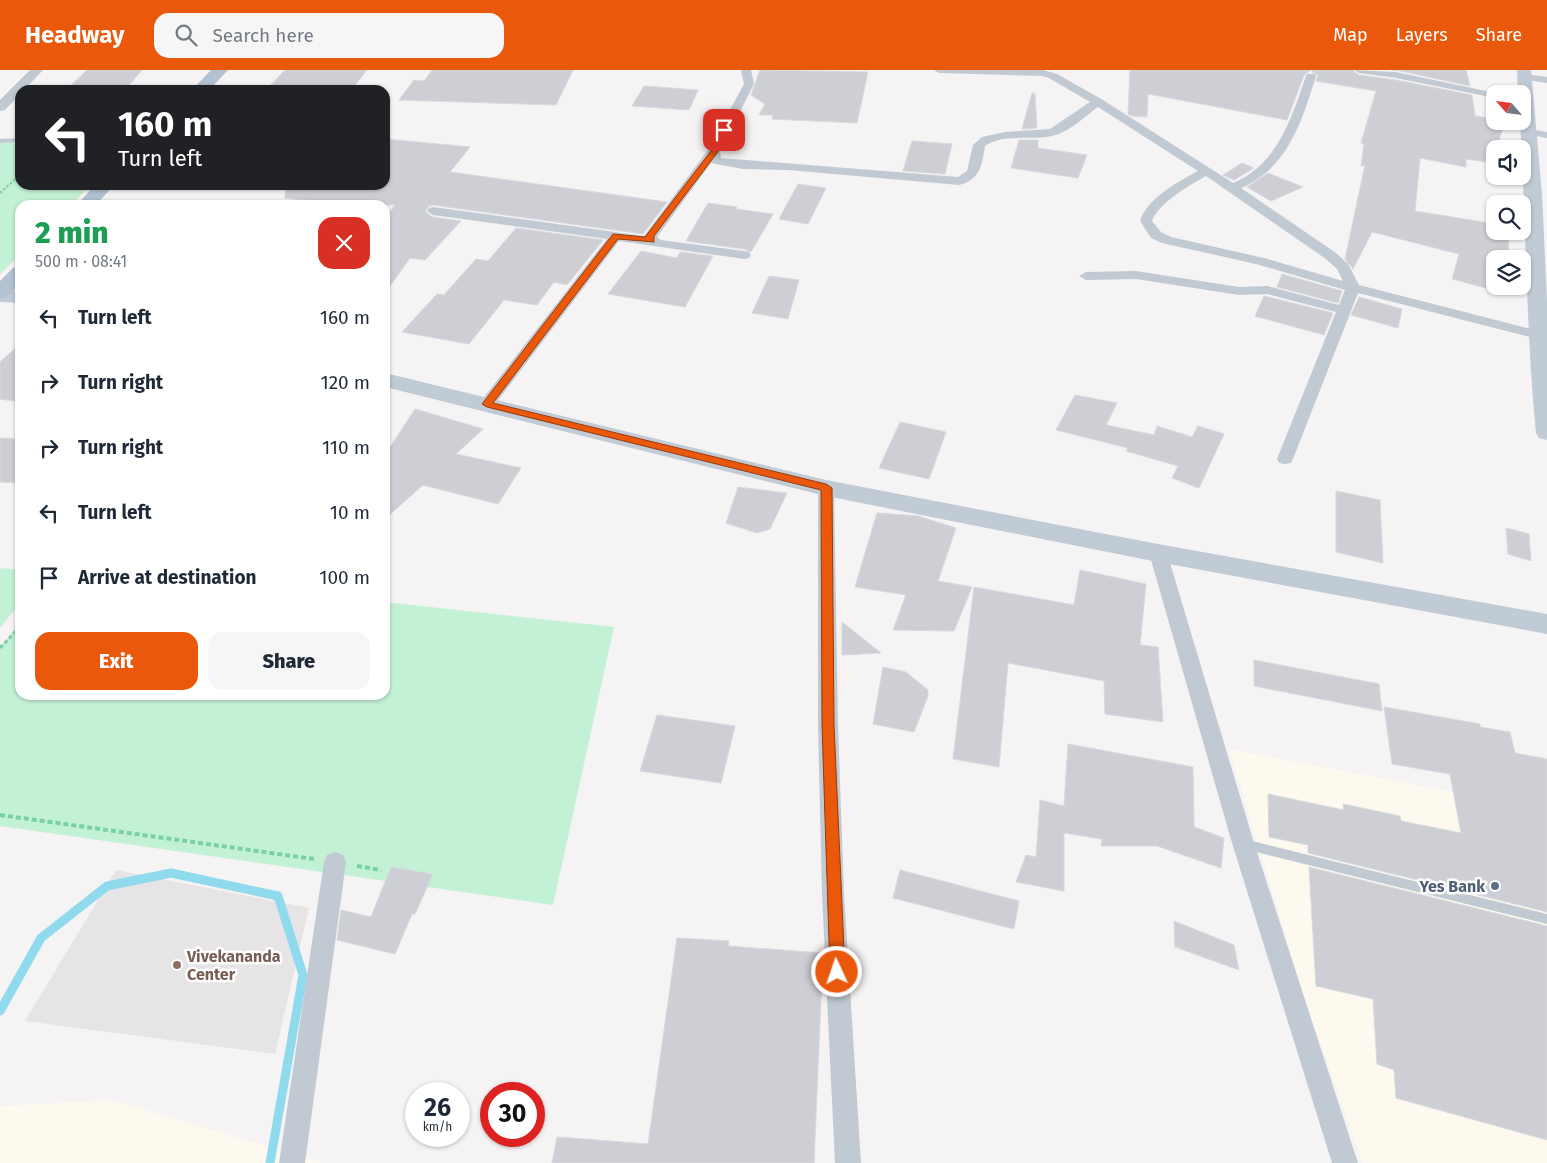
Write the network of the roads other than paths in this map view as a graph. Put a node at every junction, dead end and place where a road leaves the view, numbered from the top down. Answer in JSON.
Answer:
{"nodes":[{"id":1,"x":37,"y":70,"type":"edge"},
{"id":2,"x":220,"y":70,"type":"edge"},
{"id":3,"x":746,"y":70,"type":"edge"},
{"id":4,"x":939,"y":70,"type":"edge"},
{"id":5,"x":1359,"y":70,"type":"edge"},
{"id":6,"x":1524,"y":73,"type":"edge"},
{"id":7,"x":1311,"y":76,"type":"dead end"},
{"id":8,"x":1547,"y":80,"type":"edge"},
{"id":9,"x":22,"y":85,"type":"edge"},
{"id":10,"x":205,"y":85,"type":"edge"},
{"id":11,"x":15,"y":92,"type":"edge"},
{"id":12,"x":1486,"y":93,"type":"edge"},
{"id":13,"x":1103,"y":105,"type":"junction"},
{"id":14,"x":0,"y":107,"type":"edge"},
{"id":15,"x":1529,"y":132,"type":"joint"},
{"id":16,"x":1547,"y":135,"type":"edge"},
{"id":17,"x":15,"y":140,"type":"edge"},
{"id":18,"x":0,"y":141,"type":"edge"},
{"id":19,"x":714,"y":151,"type":"junction"},
{"id":20,"x":1205,"y":172,"type":"junction"},
{"id":21,"x":1232,"y":188,"type":"junction"},
{"id":22,"x":100,"y":190,"type":"edge"},
{"id":23,"x":1540,"y":195,"type":"edge"},
{"id":24,"x":91,"y":200,"type":"edge"},
{"id":25,"x":433,"y":212,"type":"dead end"},
{"id":26,"x":616,"y":236,"type":"junction"},
{"id":27,"x":651,"y":240,"type":"junction"},
{"id":28,"x":744,"y":255,"type":"dead end"},
{"id":29,"x":1086,"y":276,"type":"dead end"},
{"id":30,"x":15,"y":278,"type":"edge"},
{"id":31,"x":1353,"y":288,"type":"junction"},
{"id":32,"x":0,"y":294,"type":"edge"},
{"id":33,"x":15,"y":296,"type":"edge"},
{"id":34,"x":1344,"y":310,"type":"junction"},
{"id":35,"x":1541,"y":324,"type":"edge"},
{"id":36,"x":390,"y":381,"type":"edge"},
{"id":37,"x":487,"y":404,"type":"junction"},
{"id":38,"x":1547,"y":433,"type":"edge"},
{"id":39,"x":1286,"y":458,"type":"dead end"},
{"id":40,"x":826,"y":488,"type":"junction"},
{"id":41,"x":1158,"y":552,"type":"junction"},
{"id":42,"x":1547,"y":624,"type":"edge"},
{"id":43,"x":1243,"y":843,"type":"junction"},
{"id":44,"x":335,"y":862,"type":"road end"},
{"id":45,"x":1547,"y":919,"type":"edge"},
{"id":46,"x":292,"y":1163,"type":"edge"},
{"id":47,"x":848,"y":1163,"type":"edge"},
{"id":48,"x":1345,"y":1163,"type":"edge"}],
"edges":[{"from":1,"to":9,"type":"street"},
{"from":2,"to":10,"type":"main road"},
{"from":3,"to":19,"type":"street"},
{"from":4,"to":13,"type":"street"},
{"from":5,"to":12,"type":"street"},
{"from":6,"to":8,"type":"street"},
{"from":7,"to":21,"type":"street"},
{"from":11,"to":14,"type":"street"},
{"from":13,"to":19,"type":"street"},
{"from":13,"to":20,"type":"street"},
{"from":15,"to":16,"type":"street"},
{"from":15,"to":23,"type":"main road"},
{"from":17,"to":18,"type":"lane"},
{"from":19,"to":27,"type":"street"},
{"from":20,"to":21,"type":"street"},
{"from":20,"to":31,"type":"street"},
{"from":21,"to":31,"type":"street"},
{"from":22,"to":24,"type":"main road"},
{"from":23,"to":35,"type":"main road"},
{"from":25,"to":26,"type":"street"},
{"from":26,"to":27,"type":"street"},
{"from":26,"to":37,"type":"street"},
{"from":27,"to":28,"type":"street"},
{"from":29,"to":34,"type":"street"},
{"from":30,"to":32,"type":"main road"},
{"from":31,"to":34,"type":"street"},
{"from":31,"to":35,"type":"street"},
{"from":32,"to":33,"type":"main road"},
{"from":34,"to":39,"type":"street"},
{"from":35,"to":38,"type":"main road"},
{"from":36,"to":37,"type":"main road"},
{"from":37,"to":40,"type":"main road"},
{"from":40,"to":41,"type":"main road"},
{"from":40,"to":47,"type":"street"},
{"from":41,"to":42,"type":"main road"},
{"from":41,"to":43,"type":"street"},
{"from":43,"to":45,"type":"lane"},
{"from":43,"to":48,"type":"street"},
{"from":44,"to":46,"type":"street"}]}
